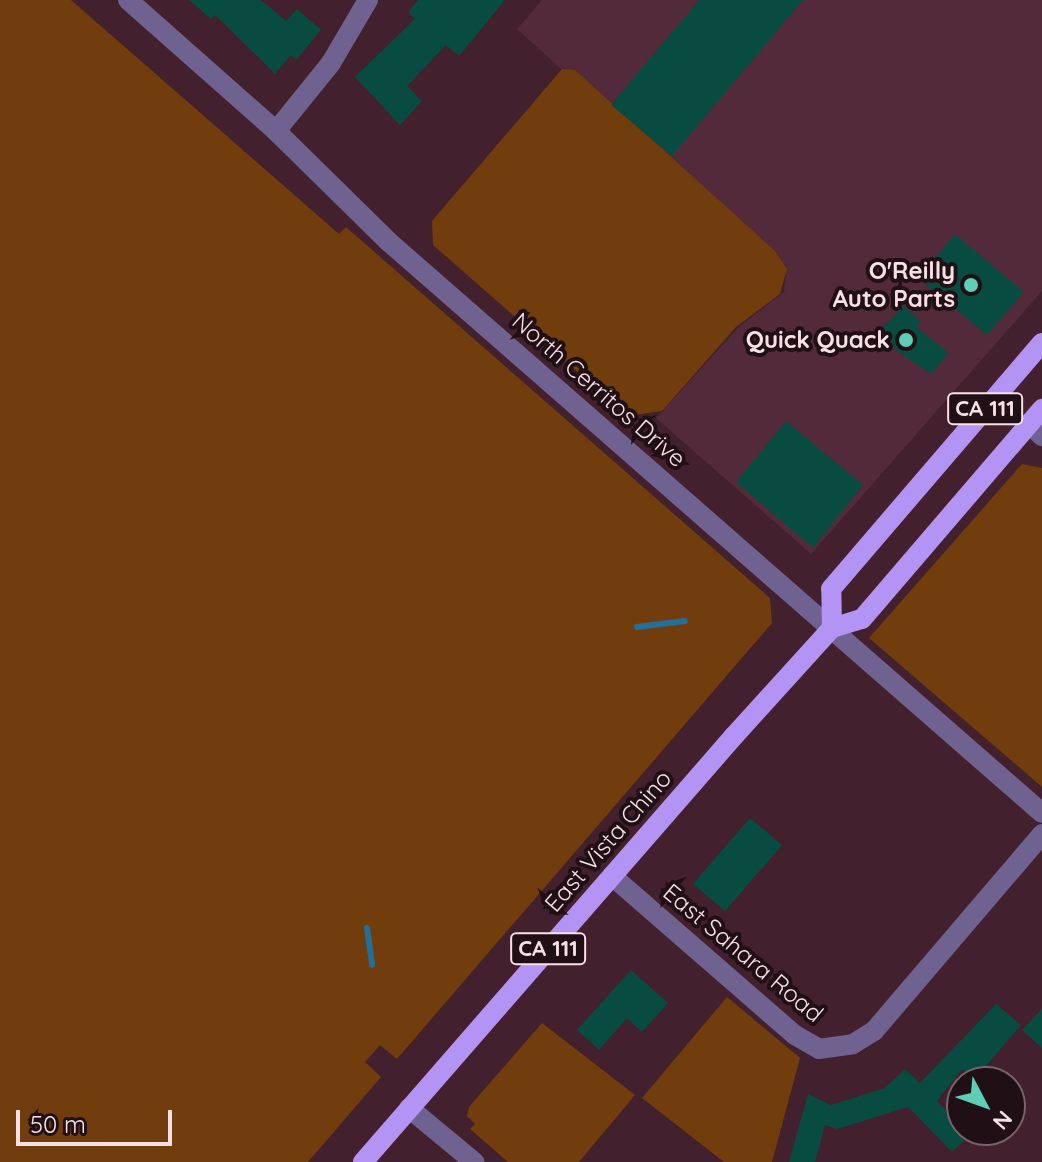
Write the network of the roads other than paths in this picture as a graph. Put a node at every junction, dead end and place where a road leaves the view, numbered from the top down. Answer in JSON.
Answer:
{"nodes":[{"id":1,"x":128,"y":0,"type":"edge"},
{"id":2,"x":368,"y":0,"type":"edge"},
{"id":3,"x":276,"y":131,"type":"junction"},
{"id":4,"x":1042,"y":343,"type":"edge"},
{"id":5,"x":1038,"y":423,"type":"edge"},
{"id":6,"x":832,"y":628,"type":"junction"},
{"id":7,"x":1042,"y":813,"type":"edge"},
{"id":8,"x":1042,"y":834,"type":"edge"},
{"id":9,"x":612,"y":876,"type":"junction"},
{"id":10,"x":409,"y":1108,"type":"junction"},
{"id":11,"x":363,"y":1162,"type":"edge"},
{"id":12,"x":474,"y":1162,"type":"edge"}],
"edges":[{"from":1,"to":3,"type":"street","name":"North Cerritos Drive"},
{"from":2,"to":3,"type":"street"},
{"from":3,"to":6,"type":"street","name":"North Cerritos Drive"},
{"from":4,"to":6,"type":"main road","number":"CA 111"},
{"from":5,"to":6,"type":"main road","name":"East Vista Chino","number":"CA 111"},
{"from":6,"to":7,"type":"street","name":"North Cerritos Drive"},
{"from":6,"to":9,"type":"main road","name":"East Vista Chino","number":"CA 111"},
{"from":8,"to":9,"type":"street","name":"East Sahara Road"},
{"from":9,"to":10,"type":"main road","name":"East Vista Chino","number":"CA 111"},
{"from":10,"to":11,"type":"main road","name":"East Vista Chino","number":"CA 111"},
{"from":10,"to":12,"type":"street"}]}
